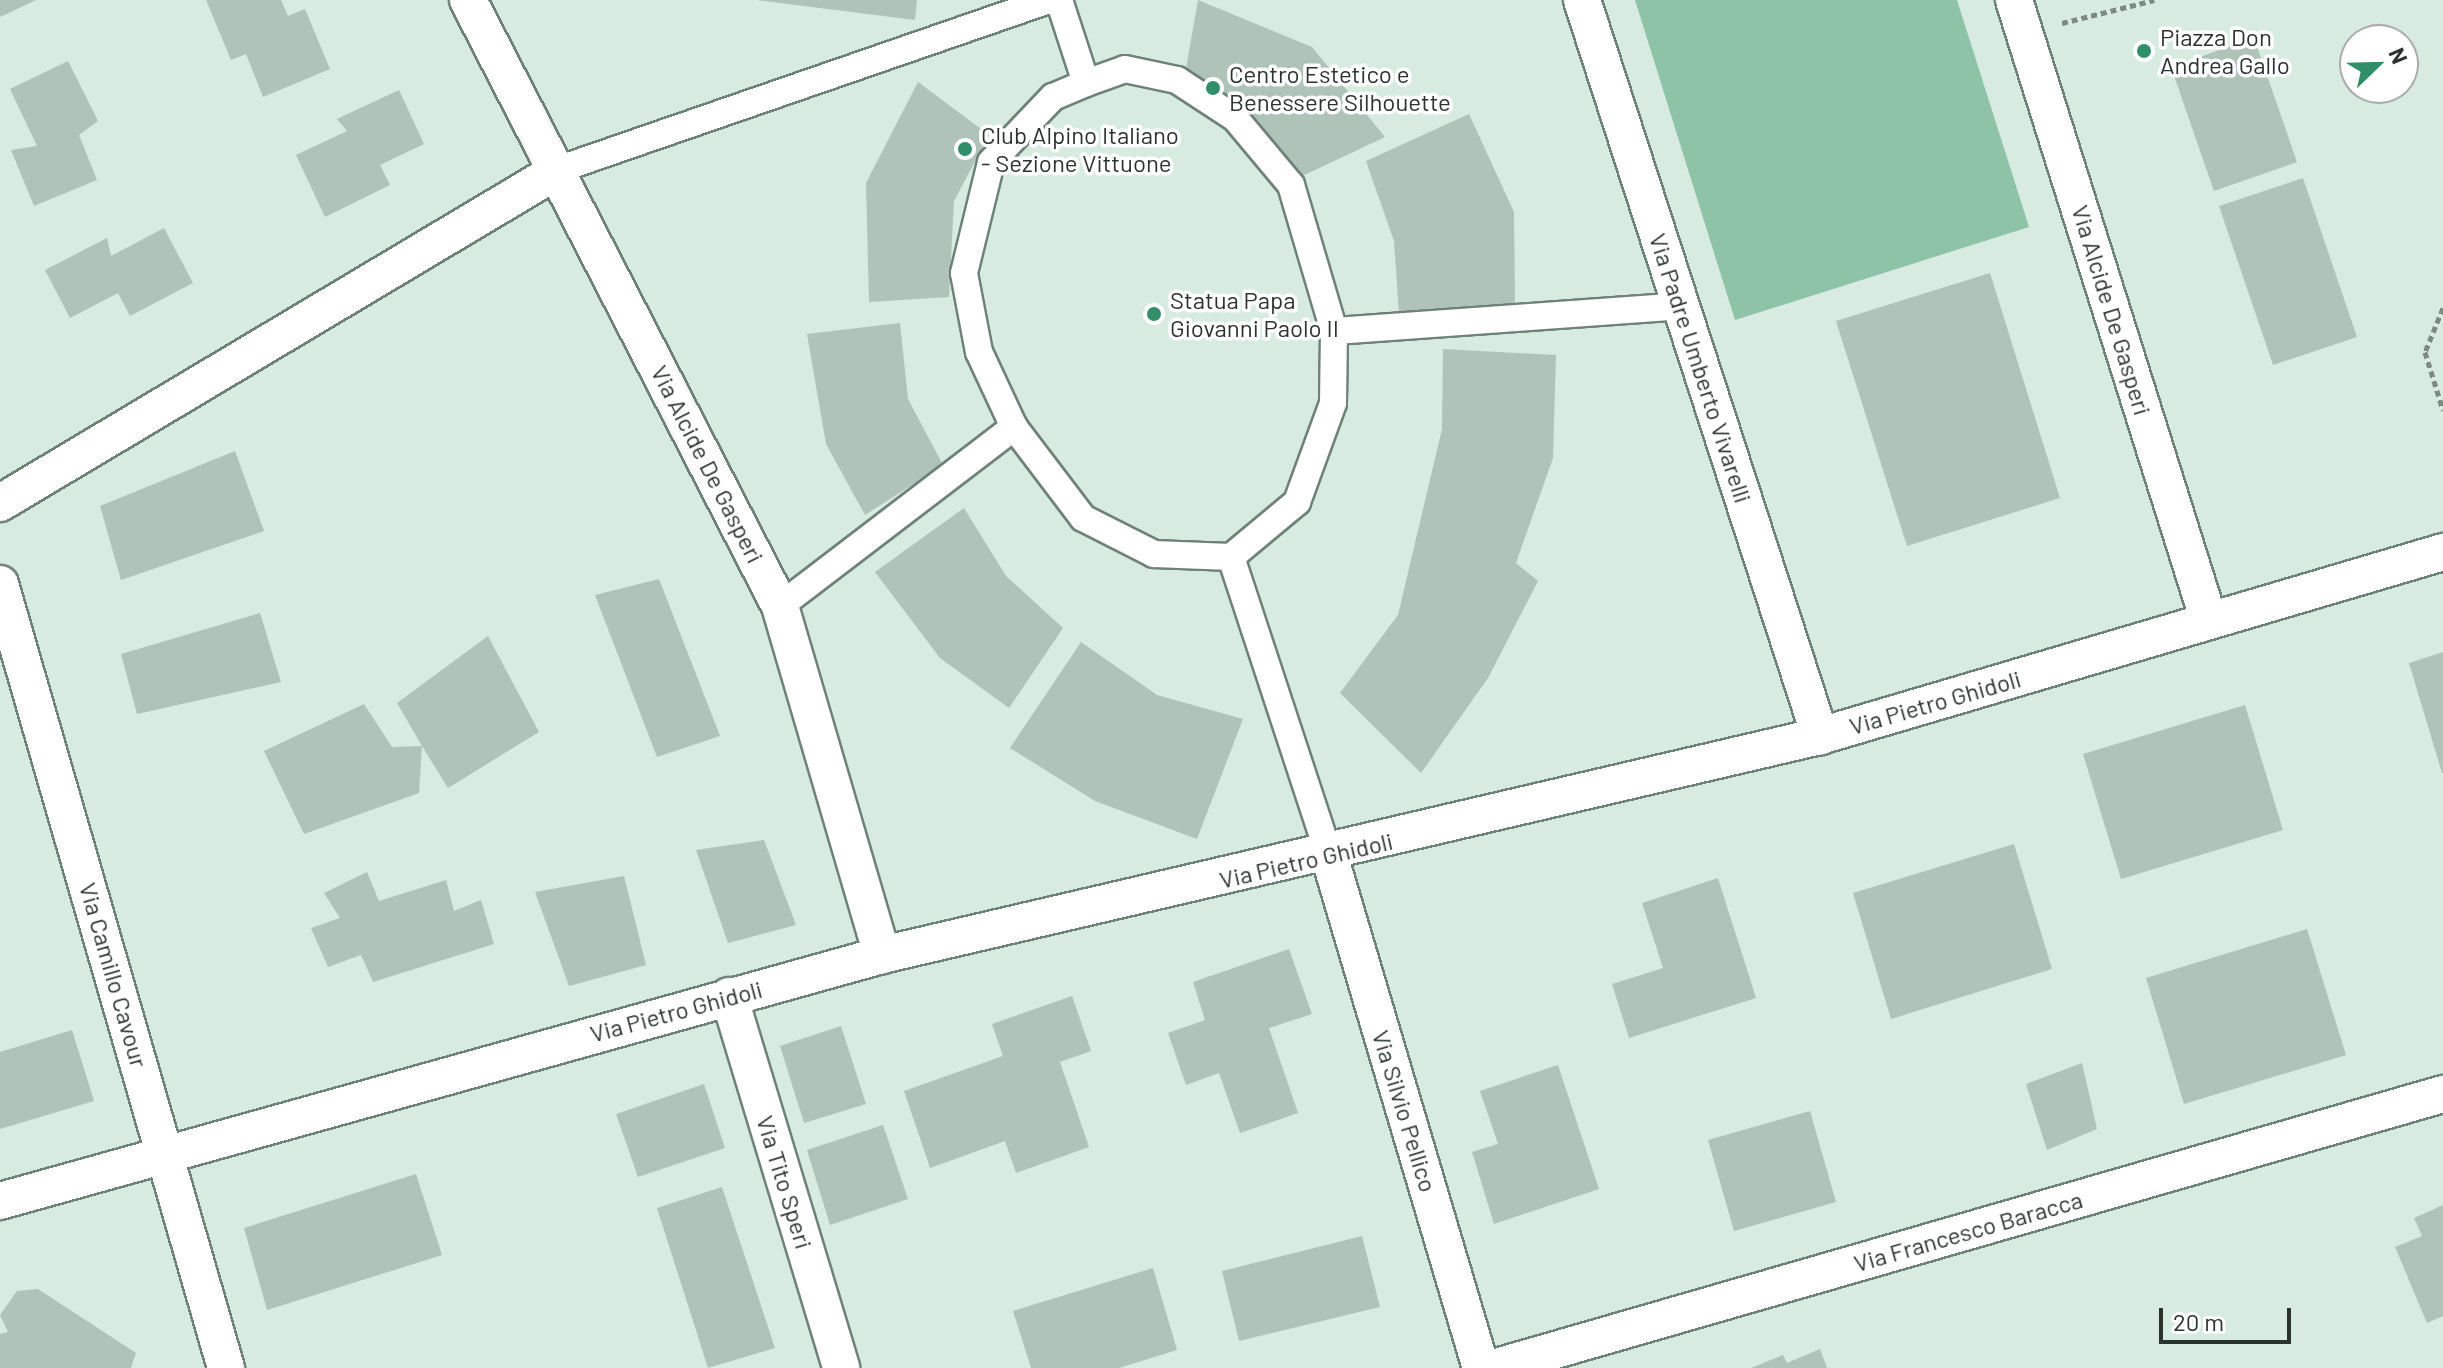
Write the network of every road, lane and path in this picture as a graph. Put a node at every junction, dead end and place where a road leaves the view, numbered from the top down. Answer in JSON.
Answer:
{"nodes":[{"id":1,"x":468,"y":0,"type":"edge"},
{"id":2,"x":1049,"y":0,"type":"edge"},
{"id":3,"x":1059,"y":0,"type":"edge"},
{"id":4,"x":1582,"y":0,"type":"edge"},
{"id":5,"x":2154,"y":0,"type":"edge"},
{"id":6,"x":2019,"y":16,"type":"edge"},
{"id":7,"x":1086,"y":83,"type":"junction"},
{"id":8,"x":560,"y":169,"type":"junction"},
{"id":9,"x":1681,"y":306,"type":"junction"},
{"id":10,"x":2443,"y":308,"type":"edge"},
{"id":11,"x":1334,"y":331,"type":"junction"},
{"id":12,"x":2443,"y":410,"type":"edge"},
{"id":13,"x":1014,"y":427,"type":"junction"},
{"id":14,"x":0,"y":503,"type":"edge"},
{"id":15,"x":2443,"y":552,"type":"edge"},
{"id":16,"x":1231,"y":557,"type":"junction"},
{"id":17,"x":0,"y":584,"type":"edge"},
{"id":18,"x":780,"y":606,"type":"junction"},
{"id":19,"x":2209,"y":621,"type":"junction"},
{"id":20,"x":1820,"y":736,"type":"junction"},
{"id":21,"x":1329,"y":855,"type":"junction"},
{"id":22,"x":882,"y":955,"type":"junction"},
{"id":23,"x":729,"y":996,"type":"junction"},
{"id":24,"x":2443,"y":1094,"type":"edge"},
{"id":25,"x":166,"y":1154,"type":"junction"},
{"id":26,"x":0,"y":1201,"type":"edge"},
{"id":27,"x":226,"y":1368,"type":"edge"},
{"id":28,"x":841,"y":1368,"type":"edge"},
{"id":29,"x":1481,"y":1368,"type":"edge"},
{"id":30,"x":1493,"y":1368,"type":"edge"}],
"edges":[{"from":1,"to":8,"type":"street","name":"Via Alcide De Gasperi"},
{"from":2,"to":8,"type":"street"},
{"from":3,"to":7,"type":"street"},
{"from":4,"to":9,"type":"street","name":"Via Padre Umberto Vivarelli"},
{"from":5,"to":6,"type":"path"},
{"from":6,"to":19,"type":"street","name":"Via Alcide De Gasperi"},
{"from":7,"to":11,"type":"street"},
{"from":7,"to":13,"type":"street"},
{"from":8,"to":14,"type":"street"},
{"from":8,"to":18,"type":"street","name":"Via Alcide De Gasperi"},
{"from":9,"to":11,"type":"street"},
{"from":9,"to":20,"type":"street","name":"Via Padre Umberto Vivarelli"},
{"from":10,"to":12,"type":"path"},
{"from":11,"to":16,"type":"street"},
{"from":13,"to":16,"type":"street"},
{"from":13,"to":18,"type":"street"},
{"from":15,"to":19,"type":"street","name":"Via Pietro Ghidoli"},
{"from":16,"to":21,"type":"street"},
{"from":17,"to":25,"type":"street","name":"Via Camillo Cavour"},
{"from":18,"to":22,"type":"street","name":"Via Alcide De Gasperi"},
{"from":19,"to":20,"type":"street","name":"Via Pietro Ghidoli"},
{"from":20,"to":21,"type":"street","name":"Via Pietro Ghidoli"},
{"from":21,"to":22,"type":"street","name":"Via Pietro Ghidoli"},
{"from":21,"to":29,"type":"street","name":"Via Silvio Pellico"},
{"from":22,"to":23,"type":"street","name":"Via Pietro Ghidoli"},
{"from":23,"to":25,"type":"street","name":"Via Pietro Ghidoli"},
{"from":23,"to":28,"type":"street","name":"Via Tito Speri"},
{"from":24,"to":30,"type":"street","name":"Via Francesco Baracca"},
{"from":25,"to":26,"type":"street","name":"Via Pietro Ghidoli"},
{"from":25,"to":27,"type":"street","name":"Via Camillo Cavour"}]}
